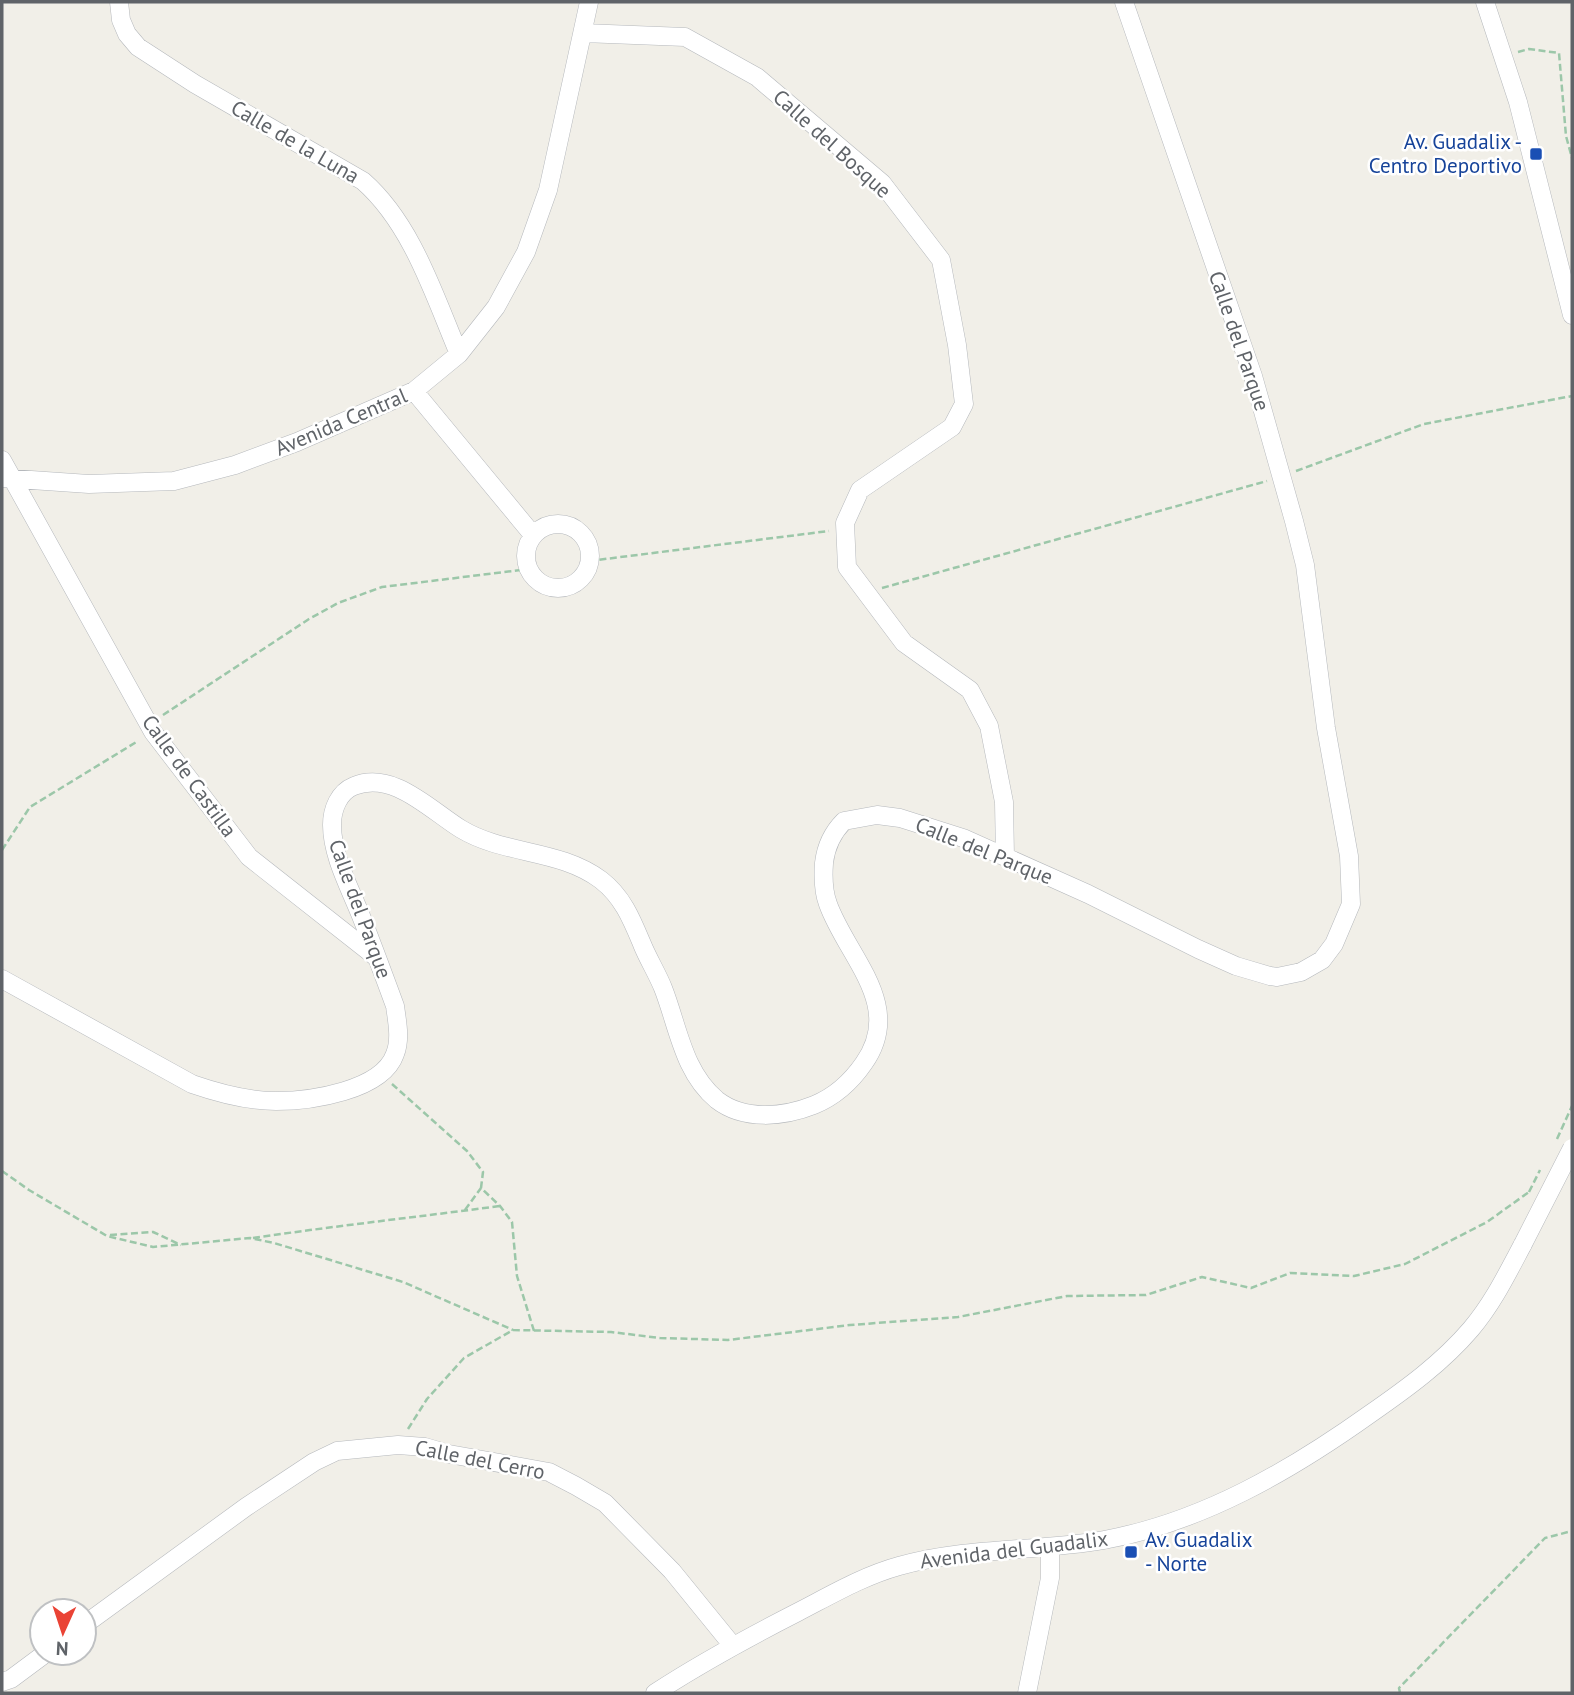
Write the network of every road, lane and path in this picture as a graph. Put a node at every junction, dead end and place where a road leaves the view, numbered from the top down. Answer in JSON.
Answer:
{"nodes":[{"id":1,"x":119,"y":2,"type":"edge"},
{"id":2,"x":589,"y":2,"type":"edge"},
{"id":3,"x":1124,"y":2,"type":"edge"},
{"id":4,"x":1485,"y":2,"type":"edge"},
{"id":5,"x":583,"y":33,"type":"junction"},
{"id":6,"x":1503,"y":56,"type":"junction"},
{"id":7,"x":1572,"y":158,"type":"edge"},
{"id":8,"x":1572,"y":315,"type":"edge"},
{"id":9,"x":459,"y":354,"type":"junction"},
{"id":10,"x":414,"y":391,"type":"junction"},
{"id":11,"x":1572,"y":396,"type":"edge"},
{"id":12,"x":2,"y":460,"type":"edge"},
{"id":13,"x":1282,"y":476,"type":"junction"},
{"id":14,"x":7,"y":479,"type":"edge"},
{"id":15,"x":845,"y":529,"type":"junction"},
{"id":16,"x":533,"y":535,"type":"junction"},
{"id":17,"x":589,"y":561,"type":"junction"},
{"id":18,"x":528,"y":569,"type":"junction"},
{"id":19,"x":866,"y":592,"type":"junction"},
{"id":20,"x":151,"y":728,"type":"junction"},
{"id":21,"x":2,"y":850,"type":"edge"},
{"id":22,"x":1005,"y":857,"type":"junction"},
{"id":23,"x":376,"y":957,"type":"junction"},
{"id":24,"x":2,"y":979,"type":"edge"},
{"id":25,"x":381,"y":1073,"type":"junction"},
{"id":26,"x":1572,"y":1148,"type":"edge"},
{"id":27,"x":2,"y":1171,"type":"edge"},
{"id":28,"x":481,"y":1188,"type":"junction"},
{"id":29,"x":1529,"y":1192,"type":"dead end"},
{"id":30,"x":500,"y":1206,"type":"junction"},
{"id":31,"x":465,"y":1210,"type":"junction"},
{"id":32,"x":107,"y":1236,"type":"junction"},
{"id":33,"x":250,"y":1238,"type":"junction"},
{"id":34,"x":182,"y":1245,"type":"junction"},
{"id":35,"x":513,"y":1330,"type":"junction"},
{"id":36,"x":534,"y":1331,"type":"junction"},
{"id":37,"x":398,"y":1445,"type":"junction"},
{"id":38,"x":1572,"y":1531,"type":"edge"},
{"id":39,"x":1050,"y":1548,"type":"junction"},
{"id":40,"x":98,"y":1615,"type":"edge"},
{"id":41,"x":733,"y":1646,"type":"junction"},
{"id":42,"x":29,"y":1667,"type":"edge"},
{"id":43,"x":8,"y":1685,"type":"edge"},
{"id":44,"x":656,"y":1693,"type":"edge"},
{"id":45,"x":1027,"y":1693,"type":"edge"},
{"id":46,"x":1400,"y":1693,"type":"edge"}],
"edges":[{"from":1,"to":9,"type":"street","name":"Calle de la Luna"},
{"from":2,"to":5,"type":"street","name":"Avenida Central"},
{"from":3,"to":13,"type":"street","name":"Calle del Parque"},
{"from":4,"to":6,"type":"street"},
{"from":5,"to":9,"type":"street","name":"Avenida Central"},
{"from":5,"to":15,"type":"street","name":"Calle del Bosque"},
{"from":6,"to":7,"type":"path"},
{"from":6,"to":8,"type":"street"},
{"from":9,"to":10,"type":"street","name":"Avenida Central"},
{"from":10,"to":14,"type":"street","name":"Avenida Central"},
{"from":10,"to":16,"type":"street"},
{"from":11,"to":13,"type":"path"},
{"from":12,"to":14,"type":"street","name":"Calle de Castilla"},
{"from":13,"to":19,"type":"path"},
{"from":13,"to":22,"type":"street","name":"Calle del Parque"},
{"from":14,"to":20,"type":"street","name":"Calle de Castilla"},
{"from":15,"to":17,"type":"path"},
{"from":15,"to":19,"type":"street","name":"Calle del Bosque"},
{"from":16,"to":17,"type":"street"},
{"from":16,"to":18,"type":"street"},
{"from":17,"to":18,"type":"street"},
{"from":18,"to":20,"type":"path"},
{"from":19,"to":22,"type":"street","name":"Calle del Bosque"},
{"from":20,"to":21,"type":"path"},
{"from":20,"to":23,"type":"street","name":"Calle de Castilla"},
{"from":22,"to":23,"type":"street","name":"Calle del Parque"},
{"from":23,"to":25,"type":"street","name":"Calle del Parque"},
{"from":24,"to":25,"type":"street"},
{"from":25,"to":28,"type":"path"},
{"from":26,"to":39,"type":"street","name":"Avenida del Guadalix","bridge":true},
{"from":27,"to":32,"type":"path"},
{"from":28,"to":30,"type":"path"},
{"from":28,"to":31,"type":"path"},
{"from":29,"to":36,"type":"path"},
{"from":30,"to":31,"type":"path"},
{"from":30,"to":36,"type":"path"},
{"from":31,"to":33,"type":"path"},
{"from":32,"to":34,"type":"path"},
{"from":32,"to":34,"type":"path"},
{"from":33,"to":34,"type":"path"},
{"from":33,"to":35,"type":"path"},
{"from":35,"to":36,"type":"path"},
{"from":35,"to":37,"type":"path"},
{"from":37,"to":40,"type":"street","name":"Calle del Cerro"},
{"from":37,"to":41,"type":"street","name":"Calle del Cerro"},
{"from":38,"to":46,"type":"path"},
{"from":39,"to":41,"type":"street","name":"Avenida del Guadalix"},
{"from":39,"to":45,"type":"street"},
{"from":41,"to":44,"type":"street","name":"Avenida del Guadalix"},
{"from":42,"to":43,"type":"street"}]}
